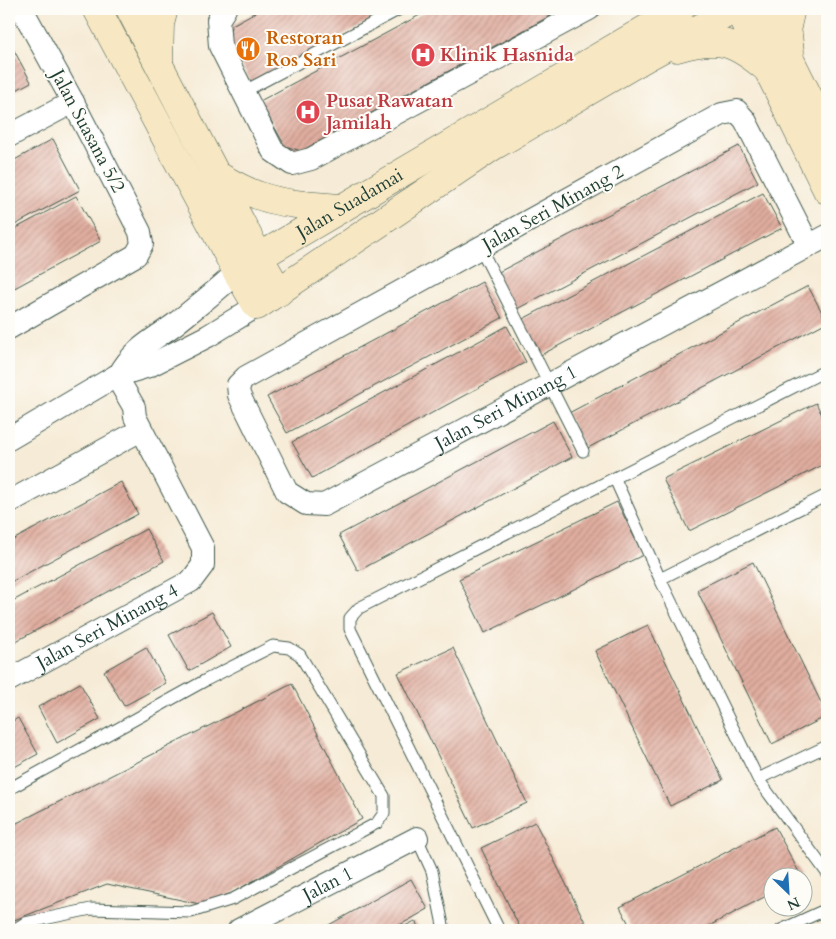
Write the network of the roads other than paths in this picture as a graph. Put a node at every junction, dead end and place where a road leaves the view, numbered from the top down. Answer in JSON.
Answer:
{"nodes":[{"id":1,"x":22,"y":9,"type":"edge"},
{"id":2,"x":118,"y":9,"type":"edge"},
{"id":3,"x":164,"y":9,"type":"edge"},
{"id":4,"x":400,"y":9,"type":"edge"},
{"id":5,"x":680,"y":9,"type":"edge"},
{"id":6,"x":737,"y":9,"type":"edge"},
{"id":7,"x":765,"y":9,"type":"edge"},
{"id":8,"x":791,"y":9,"type":"edge"},
{"id":9,"x":576,"y":12,"type":"edge"},
{"id":10,"x":222,"y":15,"type":"edge"},
{"id":11,"x":647,"y":57,"type":"junction"},
{"id":12,"x":158,"y":64,"type":"junction"},
{"id":13,"x":780,"y":64,"type":"junction"},
{"id":14,"x":242,"y":92,"type":"junction"},
{"id":15,"x":73,"y":102,"type":"junction"},
{"id":16,"x":827,"y":134,"type":"edge"},
{"id":17,"x":9,"y":136,"type":"edge"},
{"id":18,"x":215,"y":174,"type":"junction"},
{"id":19,"x":827,"y":190,"type":"edge"},
{"id":20,"x":342,"y":208,"type":"junction"},
{"id":21,"x":818,"y":241,"type":"edge"},
{"id":22,"x":480,"y":248,"type":"junction"},
{"id":23,"x":248,"y":264,"type":"junction"},
{"id":24,"x":268,"y":299,"type":"junction"},
{"id":25,"x":9,"y":328,"type":"edge"},
{"id":26,"x":827,"y":370,"type":"edge"},
{"id":27,"x":114,"y":377,"type":"junction"},
{"id":28,"x":549,"y":384,"type":"junction"},
{"id":29,"x":238,"y":385,"type":"joint"},
{"id":30,"x":133,"y":417,"type":"junction"},
{"id":31,"x":9,"y":439,"type":"edge"},
{"id":32,"x":583,"y":450,"type":"dead end"},
{"id":33,"x":615,"y":479,"type":"junction"},
{"id":34,"x":827,"y":495,"type":"edge"},
{"id":35,"x":9,"y":502,"type":"edge"},
{"id":36,"x":660,"y":579,"type":"junction"},
{"id":37,"x":9,"y":680,"type":"edge"},
{"id":38,"x":827,"y":746,"type":"edge"},
{"id":39,"x":758,"y":779,"type":"junction"},
{"id":40,"x":9,"y":789,"type":"edge"},
{"id":41,"x":417,"y":838,"type":"joint"},
{"id":42,"x":827,"y":873,"type":"edge"},
{"id":43,"x":827,"y":909,"type":"edge"},
{"id":44,"x":14,"y":930,"type":"edge"},
{"id":45,"x":239,"y":930,"type":"edge"},
{"id":46,"x":444,"y":930,"type":"edge"},
{"id":47,"x":498,"y":930,"type":"edge"},
{"id":48,"x":781,"y":930,"type":"edge"}],
"edges":[{"from":1,"to":15,"type":"street","name":"Jalan Suasana 5/2"},
{"from":2,"to":12,"type":"main road"},
{"from":2,"to":23,"type":"main road"},
{"from":3,"to":12,"type":"main road"},
{"from":4,"to":14,"type":"lane"},
{"from":5,"to":20,"type":"main road","name":"Jalan Suadamai"},
{"from":6,"to":11,"type":"main road","name":"Jalan Suadamai"},
{"from":6,"to":13,"type":"main road"},
{"from":7,"to":13,"type":"main road"},
{"from":8,"to":13,"type":"main road"},
{"from":9,"to":14,"type":"street"},
{"from":10,"to":14,"type":"street"},
{"from":11,"to":13,"type":"main road"},
{"from":11,"to":24,"type":"main road","name":"Jalan Suadamai"},
{"from":12,"to":18,"type":"main road"},
{"from":13,"to":16,"type":"main road"},
{"from":13,"to":19,"type":"main road"},
{"from":15,"to":17,"type":"street"},
{"from":15,"to":25,"type":"street","name":"Jalan Suasana 5/2"},
{"from":18,"to":20,"type":"main road"},
{"from":18,"to":23,"type":"main road"},
{"from":20,"to":23,"type":"main road","name":"Jalan Suadamai"},
{"from":21,"to":22,"type":"street","name":"Jalan Seri Minang 2"},
{"from":21,"to":28,"type":"street","name":"Jalan Seri Minang 1"},
{"from":22,"to":28,"type":"lane"},
{"from":22,"to":29,"type":"street","name":"Jalan Seri Minang 2"},
{"from":23,"to":24,"type":"main road"},
{"from":23,"to":27,"type":"street"},
{"from":24,"to":27,"type":"street"},
{"from":26,"to":33,"type":"lane"},
{"from":27,"to":30,"type":"street"},
{"from":27,"to":31,"type":"street"},
{"from":28,"to":29,"type":"street","name":"Jalan Seri Minang 1"},
{"from":28,"to":32,"type":"lane"},
{"from":30,"to":35,"type":"street"},
{"from":30,"to":37,"type":"street","name":"Jalan Seri Minang 4"},
{"from":33,"to":36,"type":"lane"},
{"from":33,"to":47,"type":"lane"},
{"from":34,"to":36,"type":"lane"},
{"from":36,"to":39,"type":"lane"},
{"from":38,"to":39,"type":"lane"},
{"from":39,"to":42,"type":"lane"},
{"from":40,"to":44,"type":"lane"},
{"from":41,"to":45,"type":"street","name":"Jalan 1"},
{"from":41,"to":46,"type":"lane"},
{"from":43,"to":48,"type":"lane"}]}
